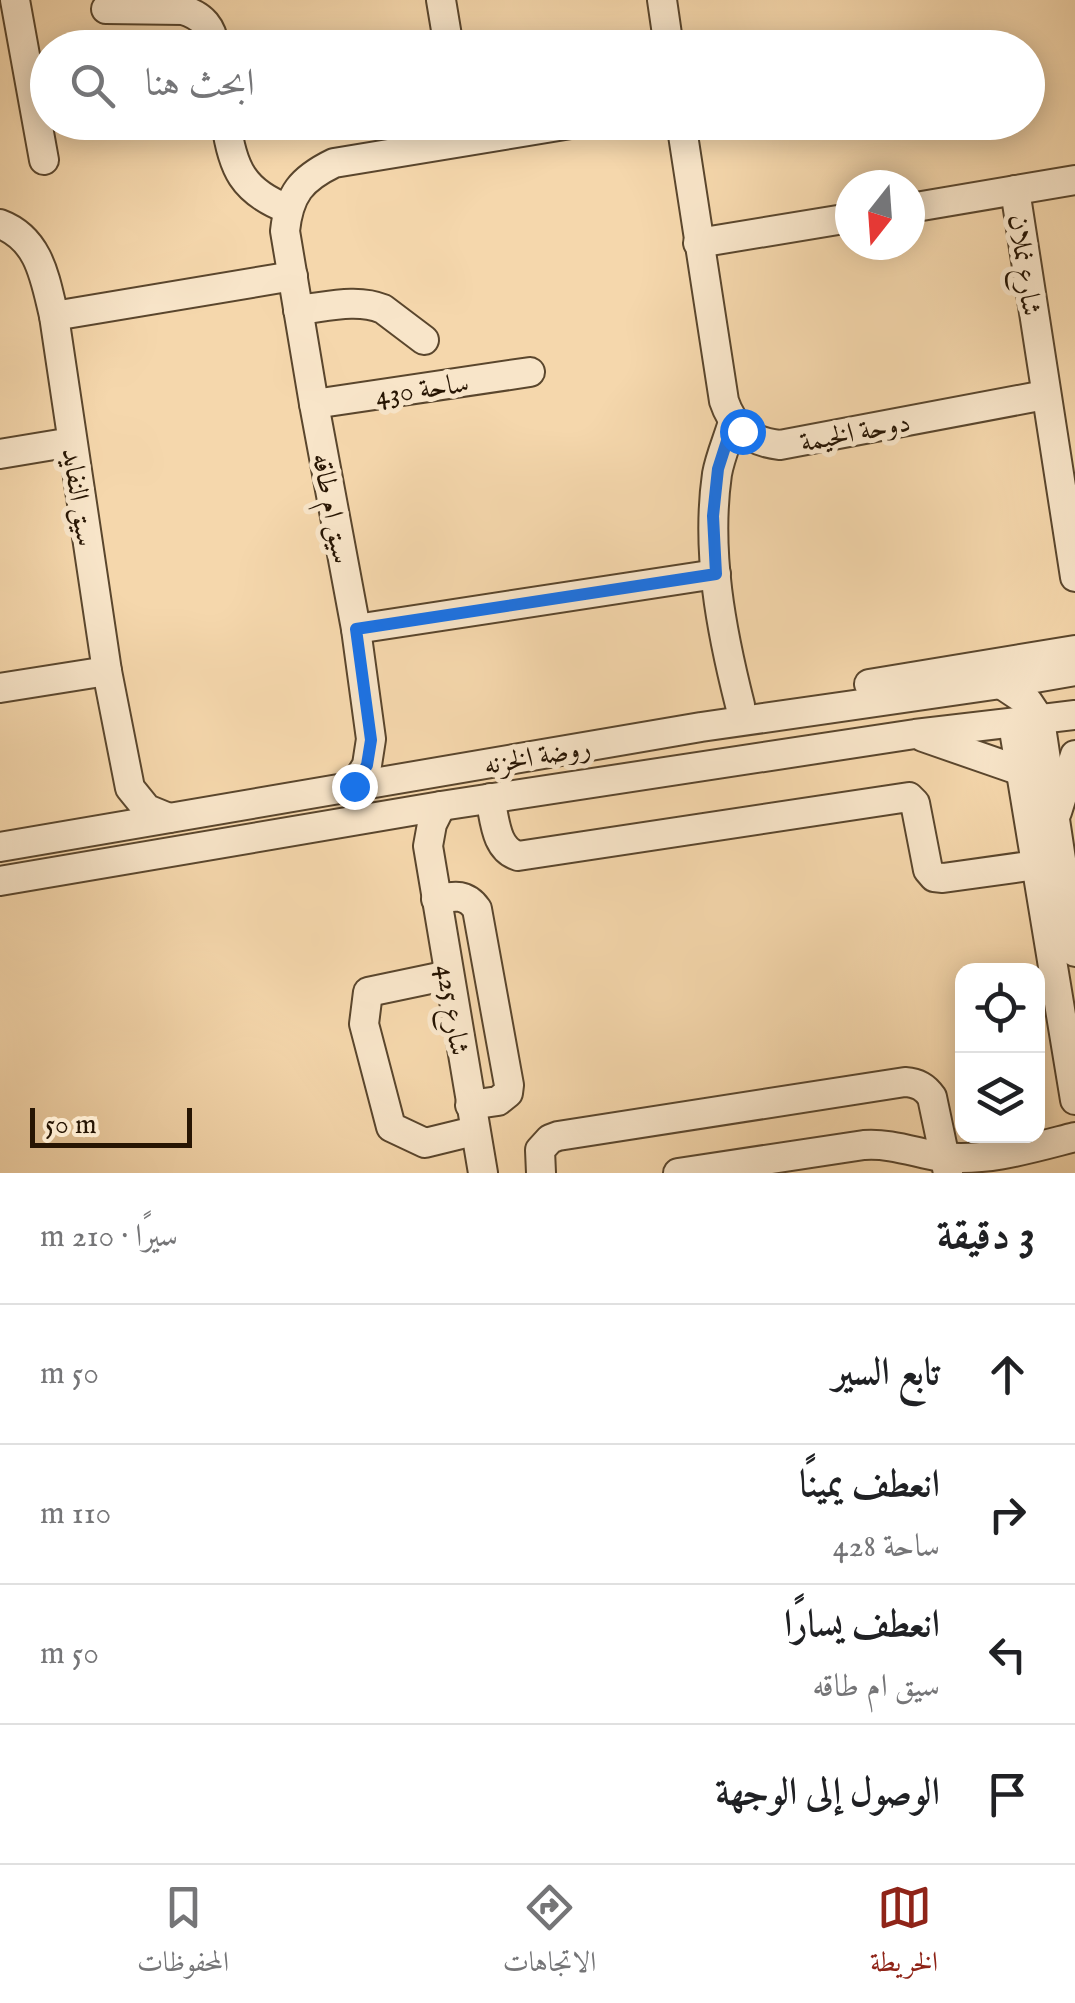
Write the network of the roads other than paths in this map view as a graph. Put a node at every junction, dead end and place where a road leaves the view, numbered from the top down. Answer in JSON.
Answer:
{"nodes":[{"id":1,"x":15,"y":0,"type":"edge"},
{"id":2,"x":441,"y":0,"type":"edge"},
{"id":3,"x":662,"y":0,"type":"edge"},
{"id":4,"x":106,"y":9,"type":"dead end"},
{"id":5,"x":211,"y":30,"type":"edge"},
{"id":6,"x":446,"y":30,"type":"edge"},
{"id":7,"x":666,"y":30,"type":"edge"},
{"id":8,"x":30,"y":83,"type":"edge"},
{"id":9,"x":40,"y":140,"type":"edge"},
{"id":10,"x":230,"y":140,"type":"edge"},
{"id":11,"x":428,"y":140,"type":"edge"},
{"id":12,"x":684,"y":140,"type":"edge"},
{"id":13,"x":44,"y":160,"type":"dead end"},
{"id":14,"x":1075,"y":180,"type":"edge"},
{"id":15,"x":1016,"y":190,"type":"junction"},
{"id":16,"x":925,"y":205,"type":"edge"},
{"id":17,"x":288,"y":209,"type":"junction"},
{"id":18,"x":835,"y":220,"type":"edge"},
{"id":19,"x":0,"y":224,"type":"edge"},
{"id":20,"x":698,"y":243,"type":"junction"},
{"id":21,"x":293,"y":276,"type":"junction"},
{"id":22,"x":298,"y":310,"type":"junction"},
{"id":23,"x":54,"y":316,"type":"junction"},
{"id":24,"x":424,"y":340,"type":"dead end"},
{"id":25,"x":530,"y":372,"type":"dead end"},
{"id":26,"x":1046,"y":394,"type":"junction"},
{"id":27,"x":314,"y":404,"type":"junction"},
{"id":28,"x":733,"y":422,"type":"junction"},
{"id":29,"x":72,"y":442,"type":"junction"},
{"id":30,"x":0,"y":454,"type":"edge"},
{"id":31,"x":1069,"y":494,"type":"edge"},
{"id":32,"x":716,"y":574,"type":"junction"},
{"id":33,"x":1075,"y":577,"type":"edge"},
{"id":34,"x":1075,"y":622,"type":"edge"},
{"id":35,"x":356,"y":629,"type":"junction"},
{"id":36,"x":1071,"y":658,"type":"edge"},
{"id":37,"x":107,"y":671,"type":"junction"},
{"id":38,"x":1002,"y":684,"type":"junction"},
{"id":39,"x":0,"y":688,"type":"edge"},
{"id":40,"x":1075,"y":688,"type":"edge"},
{"id":41,"x":740,"y":705,"type":"junction"},
{"id":42,"x":1027,"y":716,"type":"junction"},
{"id":43,"x":1075,"y":716,"type":"edge"},
{"id":44,"x":701,"y":727,"type":"junction"},
{"id":45,"x":915,"y":734,"type":"junction"},
{"id":46,"x":371,"y":740,"type":"junction"},
{"id":47,"x":1075,"y":755,"type":"edge"},
{"id":48,"x":1021,"y":771,"type":"junction"},
{"id":49,"x":408,"y":777,"type":"junction"},
{"id":50,"x":354,"y":786,"type":"junction"},
{"id":51,"x":130,"y":788,"type":"junction"},
{"id":52,"x":490,"y":798,"type":"junction"},
{"id":53,"x":442,"y":806,"type":"junction"},
{"id":54,"x":392,"y":813,"type":"junction"},
{"id":55,"x":170,"y":818,"type":"junction"},
{"id":56,"x":1056,"y":818,"type":"junction"},
{"id":57,"x":111,"y":828,"type":"junction"},
{"id":58,"x":428,"y":846,"type":"junction"},
{"id":59,"x":0,"y":847,"type":"edge"},
{"id":60,"x":1036,"y":865,"type":"junction"},
{"id":61,"x":0,"y":881,"type":"edge"},
{"id":62,"x":436,"y":899,"type":"junction"},
{"id":63,"x":1075,"y":952,"type":"edge"},
{"id":64,"x":449,"y":975,"type":"junction"},
{"id":65,"x":1069,"y":1028,"type":"edge"},
{"id":66,"x":1075,"y":1100,"type":"edge"},
{"id":67,"x":472,"y":1118,"type":"junction"},
{"id":68,"x":1075,"y":1137,"type":"edge"},
{"id":69,"x":946,"y":1165,"type":"edge"},
{"id":70,"x":483,"y":1173,"type":"edge"},
{"id":71,"x":541,"y":1173,"type":"edge"},
{"id":72,"x":678,"y":1173,"type":"edge"}],
"edges":[{"from":1,"to":8,"type":"street"},
{"from":2,"to":6,"type":"street"},
{"from":3,"to":7,"type":"street"},
{"from":4,"to":5,"type":"street"},
{"from":9,"to":13,"type":"street"},
{"from":10,"to":17,"type":"street"},
{"from":11,"to":17,"type":"street"},
{"from":12,"to":20,"type":"street"},
{"from":14,"to":15,"type":"street"},
{"from":15,"to":16,"type":"street"},
{"from":15,"to":26,"type":"street","name":"شارع نملان"},
{"from":17,"to":21,"type":"street","name":"سيق ام طاقه"},
{"from":18,"to":20,"type":"street"},
{"from":19,"to":23,"type":"street","name":"سيق النفايد"},
{"from":20,"to":28,"type":"street"},
{"from":21,"to":22,"type":"street","name":"سيق ام طاقه"},
{"from":21,"to":23,"type":"street"},
{"from":22,"to":24,"type":"street"},
{"from":22,"to":27,"type":"street","name":"سيق ام طاقه"},
{"from":23,"to":29,"type":"street","name":"سيق النفايد"},
{"from":25,"to":27,"type":"street","name":"ساحة 430"},
{"from":26,"to":28,"type":"street","name":"دوحة الخيمة"},
{"from":26,"to":31,"type":"street","name":"شارع نملان"},
{"from":27,"to":35,"type":"street","name":"سيق ام طاقه"},
{"from":28,"to":32,"type":"street"},
{"from":29,"to":30,"type":"street"},
{"from":29,"to":37,"type":"street","name":"سيق النفايد"},
{"from":31,"to":33,"type":"street","name":"شارع نملان"},
{"from":32,"to":35,"type":"street"},
{"from":32,"to":41,"type":"street"},
{"from":34,"to":36,"type":"street"},
{"from":35,"to":46,"type":"street","name":"سيق ام طاقه"},
{"from":36,"to":38,"type":"street","name":"روضة الخزنه"},
{"from":36,"to":41,"type":"street"},
{"from":37,"to":39,"type":"street"},
{"from":37,"to":51,"type":"street","name":"سيق النفايد"},
{"from":38,"to":42,"type":"street"},
{"from":38,"to":44,"type":"street","name":"روضة الخزنه"},
{"from":40,"to":42,"type":"street"},
{"from":41,"to":44,"type":"street"},
{"from":42,"to":43,"type":"street","name":"روضة الخزنه"},
{"from":42,"to":45,"type":"street","name":"روضة الخزنه"},
{"from":42,"to":48,"type":"street"},
{"from":42,"to":56,"type":"street"},
{"from":44,"to":49,"type":"street","name":"روضة الخزنه"},
{"from":45,"to":48,"type":"street"},
{"from":45,"to":52,"type":"street","name":"روضة الخزنه"},
{"from":46,"to":49,"type":"street"},
{"from":46,"to":50,"type":"street","name":"سيق ام طاقه"},
{"from":47,"to":56,"type":"street"},
{"from":48,"to":60,"type":"street"},
{"from":49,"to":50,"type":"street","name":"روضة الخزنه"},
{"from":50,"to":55,"type":"street","name":"روضة الخزنه"},
{"from":51,"to":55,"type":"street"},
{"from":51,"to":57,"type":"street"},
{"from":52,"to":53,"type":"street","name":"روضة الخزنه"},
{"from":52,"to":60,"type":"street"},
{"from":53,"to":54,"type":"street","name":"روضة الخزنه"},
{"from":53,"to":58,"type":"street","name":"شارع 425"},
{"from":54,"to":58,"type":"street"},
{"from":54,"to":61,"type":"street","name":"روضة الخزنه"},
{"from":55,"to":57,"type":"street","name":"روضة الخزنه"},
{"from":56,"to":63,"type":"street"},
{"from":57,"to":59,"type":"street","name":"روضة الخزنه"},
{"from":58,"to":62,"type":"street","name":"شارع 425"},
{"from":60,"to":65,"type":"street"},
{"from":62,"to":64,"type":"street","name":"شارع 425"},
{"from":62,"to":67,"type":"street"},
{"from":64,"to":67,"type":"street","name":"شارع 425"},
{"from":64,"to":67,"type":"street"},
{"from":65,"to":66,"type":"street"},
{"from":67,"to":70,"type":"street","name":"شارع 425"},
{"from":68,"to":69,"type":"street"},
{"from":69,"to":71,"type":"street"},
{"from":69,"to":72,"type":"street"}]}
